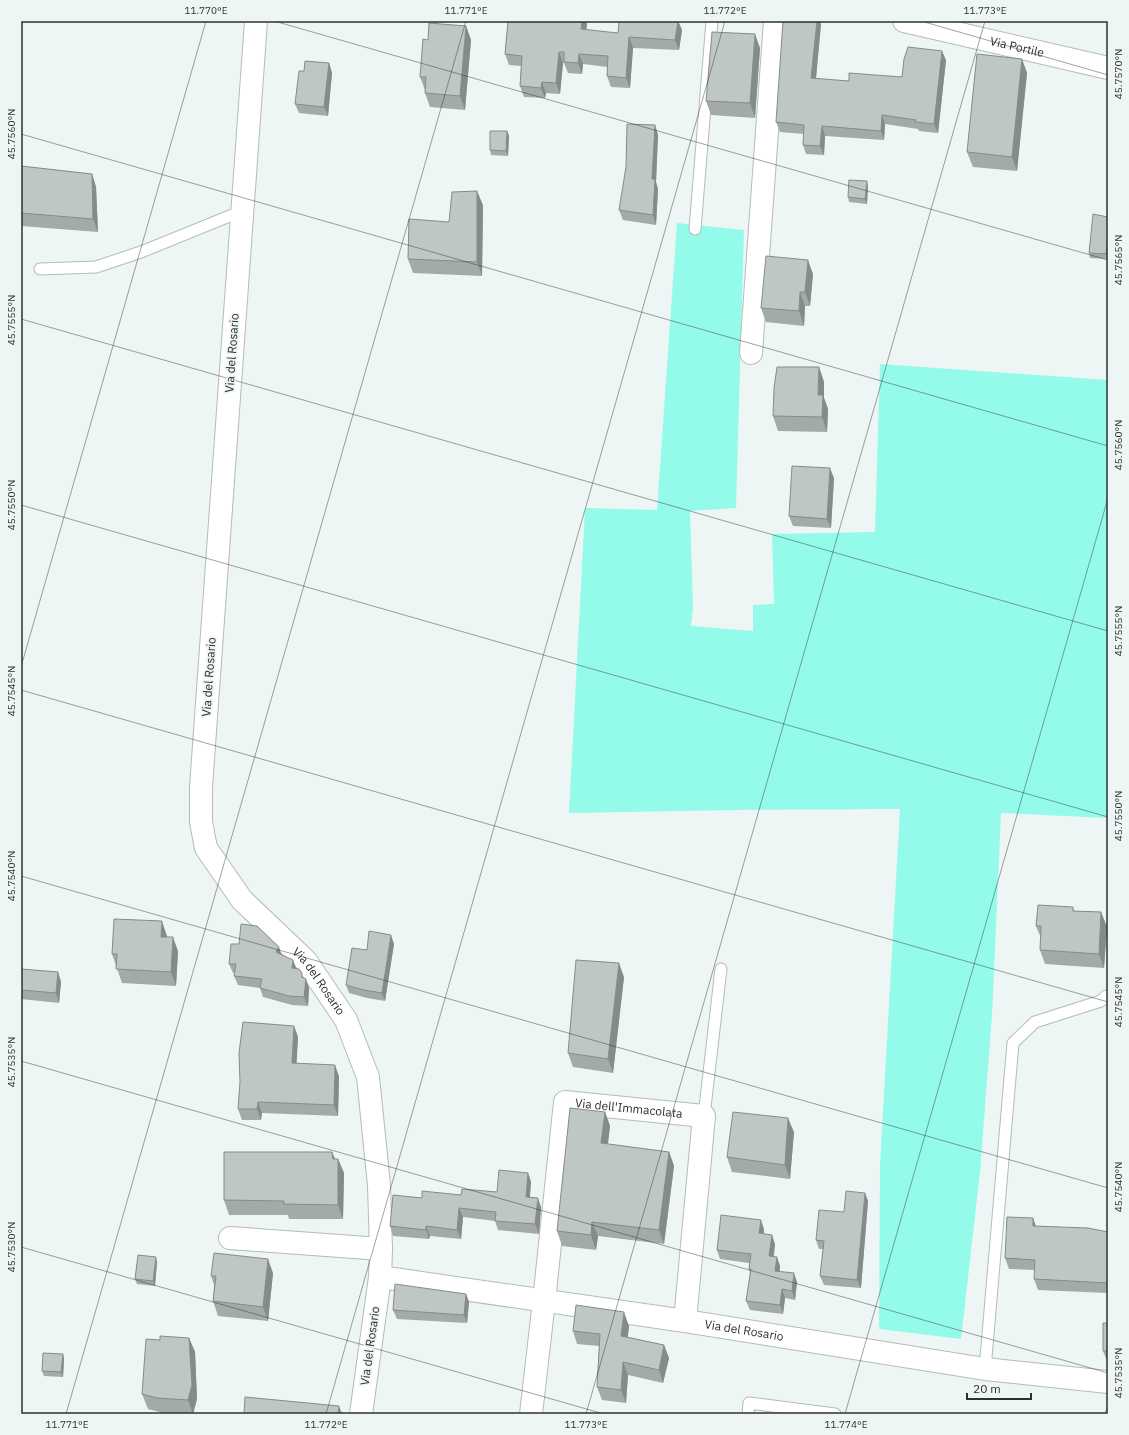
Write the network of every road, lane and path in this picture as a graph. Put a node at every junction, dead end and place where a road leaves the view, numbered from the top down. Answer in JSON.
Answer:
{"nodes":[{"id":1,"x":256,"y":21,"type":"edge"},
{"id":2,"x":712,"y":21,"type":"edge"},
{"id":3,"x":775,"y":21,"type":"edge"},
{"id":4,"x":904,"y":21,"type":"edge"},
{"id":5,"x":1108,"y":68,"type":"edge"},
{"id":6,"x":242,"y":212,"type":"junction"},
{"id":7,"x":695,"y":229,"type":"dead end"},
{"id":8,"x":40,"y":269,"type":"dead end"},
{"id":9,"x":751,"y":353,"type":"dead end"},
{"id":10,"x":721,"y":969,"type":"dead end"},
{"id":11,"x":1106,"y":996,"type":"dead end"},
{"id":12,"x":704,"y":1116,"type":"junction"},
{"id":13,"x":230,"y":1238,"type":"dead end"},
{"id":14,"x":380,"y":1249,"type":"junction"},
{"id":15,"x":380,"y":1277,"type":"junction"},
{"id":16,"x":544,"y":1301,"type":"junction"},
{"id":17,"x":685,"y":1321,"type":"junction"},
{"id":18,"x":985,"y":1369,"type":"junction"},
{"id":19,"x":1108,"y":1382,"type":"edge"},
{"id":20,"x":361,"y":1414,"type":"edge"},
{"id":21,"x":531,"y":1414,"type":"edge"},
{"id":22,"x":748,"y":1414,"type":"edge"},
{"id":23,"x":835,"y":1414,"type":"edge"}],
"edges":[{"from":1,"to":6,"type":"street","name":"Via del Rosario"},
{"from":2,"to":7,"type":"lane"},
{"from":3,"to":9,"type":"street"},
{"from":4,"to":5,"type":"street","name":"Via Portile"},
{"from":6,"to":8,"type":"lane"},
{"from":6,"to":14,"type":"street","name":"Via del Rosario"},
{"from":10,"to":12,"type":"lane"},
{"from":11,"to":18,"type":"lane"},
{"from":12,"to":16,"type":"street","name":"Via dell'Immacolata"},
{"from":12,"to":17,"type":"street"},
{"from":13,"to":14,"type":"street"},
{"from":14,"to":15,"type":"street","name":"Via del Rosario"},
{"from":15,"to":16,"type":"street","name":"Via del Rosario"},
{"from":15,"to":20,"type":"street","name":"Via del Rosario"},
{"from":16,"to":17,"type":"street","name":"Via del Rosario"},
{"from":16,"to":21,"type":"street","name":"Via dell'Immacolata"},
{"from":17,"to":18,"type":"street","name":"Via del Rosario"},
{"from":18,"to":19,"type":"street","name":"Via del Rosario"},
{"from":22,"to":23,"type":"lane"}]}
